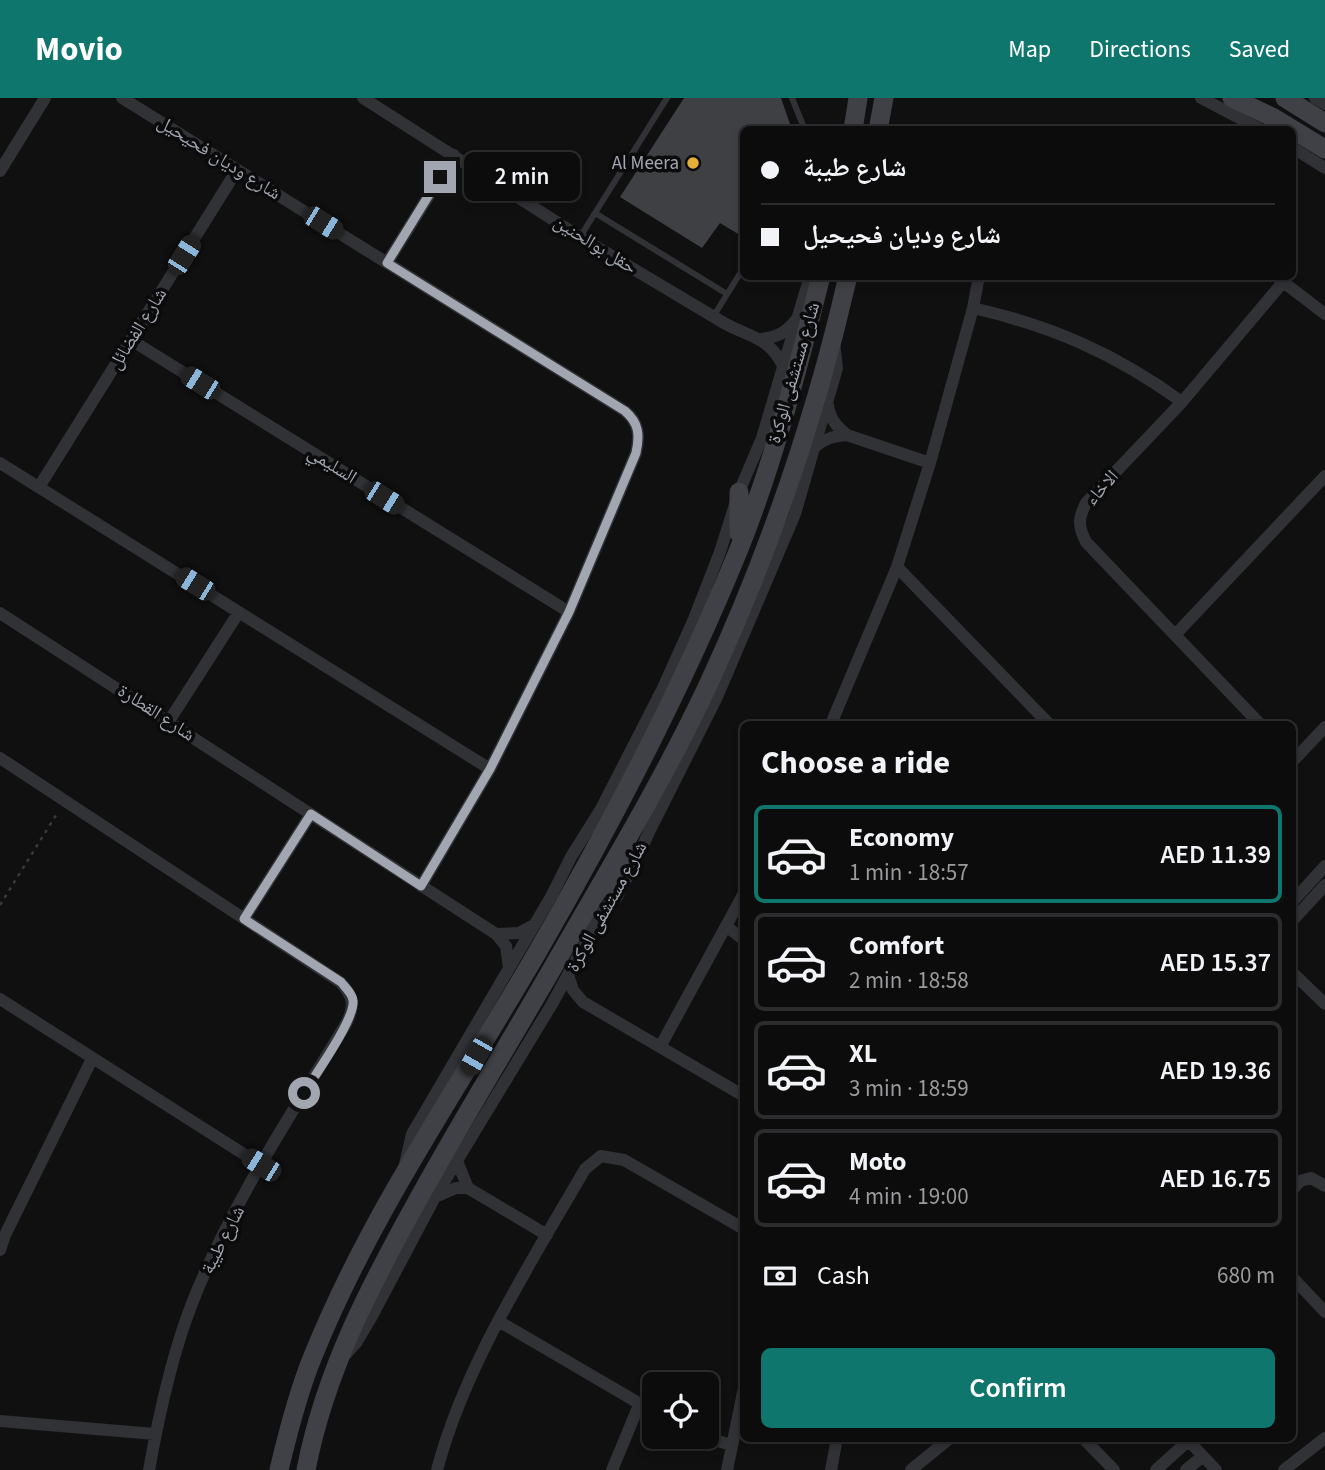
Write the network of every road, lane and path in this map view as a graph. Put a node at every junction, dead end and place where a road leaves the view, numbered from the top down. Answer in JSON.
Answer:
{"nodes":[{"id":1,"x":45,"y":98,"type":"edge"},
{"id":2,"x":122,"y":98,"type":"edge"},
{"id":3,"x":363,"y":98,"type":"edge"},
{"id":4,"x":667,"y":98,"type":"edge"},
{"id":5,"x":792,"y":98,"type":"edge"},
{"id":6,"x":858,"y":98,"type":"edge"},
{"id":7,"x":884,"y":98,"type":"edge"},
{"id":8,"x":1201,"y":98,"type":"edge"},
{"id":9,"x":1232,"y":98,"type":"edge"},
{"id":10,"x":1285,"y":98,"type":"edge"},
{"id":11,"x":1315,"y":98,"type":"edge"},
{"id":12,"x":1325,"y":104,"type":"edge"},
{"id":13,"x":1325,"y":123,"type":"edge"},
{"id":14,"x":802,"y":126,"type":"edge"},
{"id":15,"x":854,"y":126,"type":"edge"},
{"id":16,"x":879,"y":126,"type":"edge"},
{"id":17,"x":1254,"y":126,"type":"edge"},
{"id":18,"x":1287,"y":126,"type":"edge"},
{"id":19,"x":1296,"y":131,"type":"edge"},
{"id":20,"x":1325,"y":149,"type":"edge"},
{"id":21,"x":1296,"y":150,"type":"edge"},
{"id":22,"x":454,"y":155,"type":"junction"},
{"id":23,"x":1,"y":167,"type":"edge"},
{"id":24,"x":1325,"y":168,"type":"edge"},
{"id":25,"x":237,"y":170,"type":"junction"},
{"id":26,"x":595,"y":213,"type":"junction"},
{"id":27,"x":580,"y":237,"type":"junction"},
{"id":28,"x":387,"y":263,"type":"junction"},
{"id":29,"x":740,"y":273,"type":"edge"},
{"id":30,"x":809,"y":280,"type":"edge"},
{"id":31,"x":820,"y":280,"type":"edge"},
{"id":32,"x":847,"y":280,"type":"edge"},
{"id":33,"x":978,"y":280,"type":"edge"},
{"id":34,"x":1279,"y":280,"type":"edge"},
{"id":35,"x":1281,"y":280,"type":"edge"},
{"id":36,"x":727,"y":294,"type":"junction"},
{"id":37,"x":973,"y":308,"type":"junction"},
{"id":38,"x":1325,"y":314,"type":"edge"},
{"id":39,"x":713,"y":317,"type":"junction"},
{"id":40,"x":798,"y":319,"type":"junction"},
{"id":41,"x":761,"y":338,"type":"junction"},
{"id":42,"x":834,"y":338,"type":"junction"},
{"id":43,"x":131,"y":340,"type":"junction"},
{"id":44,"x":784,"y":368,"type":"junction"},
{"id":45,"x":827,"y":401,"type":"junction"},
{"id":46,"x":1182,"y":402,"type":"junction"},
{"id":47,"x":847,"y":435,"type":"junction"},
{"id":48,"x":813,"y":448,"type":"junction"},
{"id":49,"x":0,"y":463,"type":"edge"},
{"id":50,"x":930,"y":463,"type":"junction"},
{"id":51,"x":1325,"y":476,"type":"edge"},
{"id":52,"x":805,"y":478,"type":"junction"},
{"id":53,"x":39,"y":487,"type":"junction"},
{"id":54,"x":739,"y":492,"type":"junction"},
{"id":55,"x":782,"y":505,"type":"junction"},
{"id":56,"x":739,"y":547,"type":"junction"},
{"id":57,"x":897,"y":567,"type":"junction"},
{"id":58,"x":239,"y":612,"type":"junction"},
{"id":59,"x":569,"y":612,"type":"junction"},
{"id":60,"x":0,"y":613,"type":"edge"},
{"id":61,"x":1175,"y":635,"type":"junction"},
{"id":62,"x":169,"y":721,"type":"junction"},
{"id":63,"x":832,"y":721,"type":"edge"},
{"id":64,"x":1046,"y":721,"type":"edge"},
{"id":65,"x":1257,"y":721,"type":"edge"},
{"id":66,"x":1325,"y":727,"type":"edge"},
{"id":67,"x":0,"y":758,"type":"edge"},
{"id":68,"x":1296,"y":758,"type":"edge"},
{"id":69,"x":490,"y":769,"type":"junction"},
{"id":70,"x":66,"y":801,"type":"junction"},
{"id":71,"x":311,"y":814,"type":"junction"},
{"id":72,"x":625,"y":844,"type":"junction"},
{"id":73,"x":1325,"y":866,"type":"edge"},
{"id":74,"x":581,"y":874,"type":"junction"},
{"id":75,"x":1325,"y":885,"type":"edge"},
{"id":76,"x":421,"y":886,"type":"junction"},
{"id":77,"x":552,"y":895,"type":"junction"},
{"id":78,"x":614,"y":895,"type":"junction"},
{"id":79,"x":1296,"y":898,"type":"edge"},
{"id":80,"x":740,"y":900,"type":"edge"},
{"id":81,"x":0,"y":905,"type":"edge"},
{"id":82,"x":1296,"y":917,"type":"edge"},
{"id":83,"x":244,"y":919,"type":"junction"},
{"id":84,"x":533,"y":925,"type":"junction"},
{"id":85,"x":726,"y":926,"type":"junction"},
{"id":86,"x":496,"y":934,"type":"junction"},
{"id":87,"x":740,"y":937,"type":"edge"},
{"id":88,"x":509,"y":969,"type":"junction"},
{"id":89,"x":568,"y":975,"type":"junction"},
{"id":90,"x":1296,"y":976,"type":"edge"},
{"id":91,"x":0,"y":999,"type":"edge"},
{"id":92,"x":583,"y":1002,"type":"junction"},
{"id":93,"x":552,"y":1003,"type":"junction"},
{"id":94,"x":1325,"y":1004,"type":"edge"},
{"id":95,"x":660,"y":1047,"type":"junction"},
{"id":96,"x":92,"y":1059,"type":"junction"},
{"id":97,"x":740,"y":1094,"type":"edge"},
{"id":98,"x":457,"y":1161,"type":"junction"},
{"id":99,"x":261,"y":1165,"type":"junction"},
{"id":100,"x":403,"y":1178,"type":"junction"},
{"id":101,"x":1296,"y":1186,"type":"edge"},
{"id":102,"x":1325,"y":1186,"type":"edge"},
{"id":103,"x":468,"y":1188,"type":"junction"},
{"id":104,"x":435,"y":1197,"type":"junction"},
{"id":105,"x":740,"y":1227,"type":"edge"},
{"id":106,"x":2,"y":1234,"type":"edge"},
{"id":107,"x":547,"y":1236,"type":"junction"},
{"id":108,"x":0,"y":1250,"type":"edge"},
{"id":109,"x":1296,"y":1282,"type":"edge"},
{"id":110,"x":1325,"y":1312,"type":"edge"},
{"id":111,"x":500,"y":1322,"type":"junction"},
{"id":112,"x":334,"y":1366,"type":"junction"},
{"id":113,"x":639,"y":1405,"type":"junction"},
{"id":114,"x":642,"y":1406,"type":"edge"},
{"id":115,"x":740,"y":1406,"type":"edge"},
{"id":116,"x":0,"y":1421,"type":"edge"},
{"id":117,"x":155,"y":1434,"type":"junction"},
{"id":118,"x":1325,"y":1438,"type":"edge"},
{"id":119,"x":719,"y":1441,"type":"edge"},
{"id":120,"x":835,"y":1442,"type":"edge"},
{"id":121,"x":945,"y":1442,"type":"edge"},
{"id":122,"x":1087,"y":1442,"type":"edge"},
{"id":123,"x":1185,"y":1442,"type":"edge"},
{"id":124,"x":1189,"y":1442,"type":"edge"},
{"id":125,"x":731,"y":1445,"type":"junction"},
{"id":126,"x":1203,"y":1456,"type":"junction"},
{"id":127,"x":149,"y":1470,"type":"edge"},
{"id":128,"x":279,"y":1470,"type":"edge"},
{"id":129,"x":306,"y":1470,"type":"edge"},
{"id":130,"x":438,"y":1470,"type":"edge"},
{"id":131,"x":612,"y":1470,"type":"edge"},
{"id":132,"x":727,"y":1470,"type":"edge"},
{"id":133,"x":831,"y":1470,"type":"edge"},
{"id":134,"x":911,"y":1470,"type":"edge"},
{"id":135,"x":1114,"y":1470,"type":"edge"},
{"id":136,"x":1156,"y":1470,"type":"edge"},
{"id":137,"x":1186,"y":1470,"type":"edge"},
{"id":138,"x":1216,"y":1470,"type":"edge"},
{"id":139,"x":1284,"y":1470,"type":"edge"}],
"edges":[{"from":1,"to":23,"type":"street"},
{"from":2,"to":25,"type":"street","name":"شارع وديان فحيحيل"},
{"from":3,"to":22,"type":"street","name":"حقل بوالحنين"},
{"from":4,"to":26,"type":"lane"},
{"from":5,"to":14,"type":"lane"},
{"from":6,"to":15,"type":"street"},
{"from":7,"to":16,"type":"street"},
{"from":8,"to":17,"type":"street"},
{"from":9,"to":18,"type":"street"},
{"from":10,"to":13,"type":"street"},
{"from":11,"to":12,"type":"street"},
{"from":19,"to":20,"type":"street"},
{"from":21,"to":24,"type":"street"},
{"from":22,"to":27,"type":"street","name":"حقل بوالحنين"},
{"from":22,"to":28,"type":"street"},
{"from":25,"to":28,"type":"street","name":"شارع وديان فحيحيل"},
{"from":25,"to":43,"type":"street","name":"شارع الفضائل"},
{"from":26,"to":27,"type":"lane"},
{"from":26,"to":36,"type":"lane"},
{"from":27,"to":39,"type":"street","name":"حقل بوالحنين"},
{"from":28,"to":59,"type":"street","name":"شارع وديان فحيحيل"},
{"from":29,"to":36,"type":"lane"},
{"from":30,"to":40,"type":"street","name":"شارع مستشفى الوكرة"},
{"from":31,"to":56,"type":"street","name":"شارع مستشفى الوكرة"},
{"from":32,"to":42,"type":"street","name":"شارع مستشفى الوكرة"},
{"from":33,"to":37,"type":"street"},
{"from":34,"to":46,"type":"street","name":"الاخاء"},
{"from":35,"to":38,"type":"street"},
{"from":36,"to":39,"type":"lane"},
{"from":37,"to":46,"type":"street"},
{"from":37,"to":50,"type":"street"},
{"from":39,"to":41,"type":"street","name":"حقل بوالحنين"},
{"from":40,"to":41,"type":"street"},
{"from":40,"to":44,"type":"street","name":"شارع مستشفى الوكرة"},
{"from":41,"to":44,"type":"street"},
{"from":42,"to":45,"type":"street","name":"شارع مستشفى الوكرة"},
{"from":42,"to":55,"type":"street","name":"شارع مستشفى الوكرة"},
{"from":43,"to":53,"type":"street","name":"شارع الفضائل"},
{"from":43,"to":59,"type":"street","name":"السليمي"},
{"from":44,"to":54,"type":"street","name":"شارع مستشفى الوكرة"},
{"from":45,"to":47,"type":"street"},
{"from":45,"to":48,"type":"street","name":"شارع مستشفى الوكرة"},
{"from":46,"to":61,"type":"street","name":"الاخاء"},
{"from":47,"to":48,"type":"street"},
{"from":47,"to":50,"type":"street"},
{"from":48,"to":52,"type":"street","name":"شارع مستشفى الوكرة"},
{"from":49,"to":53,"type":"street"},
{"from":50,"to":57,"type":"street"},
{"from":51,"to":61,"type":"street"},
{"from":52,"to":55,"type":"street"},
{"from":52,"to":78,"type":"street","name":"شارع مستشفى الوكرة"},
{"from":53,"to":58,"type":"street"},
{"from":54,"to":56,"type":"street"},
{"from":54,"to":77,"type":"street","name":"شارع مستشفى الوكرة"},
{"from":55,"to":72,"type":"street","name":"شارع مستشفى الوكرة"},
{"from":56,"to":74,"type":"street","name":"شارع مستشفى الوكرة"},
{"from":57,"to":63,"type":"street"},
{"from":57,"to":64,"type":"street"},
{"from":58,"to":62,"type":"street"},
{"from":58,"to":69,"type":"street"},
{"from":59,"to":69,"type":"street","name":"شارع وديان فحيحيل"},
{"from":60,"to":62,"type":"street","name":"شارع القطارة"},
{"from":61,"to":65,"type":"street","name":"الاخاء"},
{"from":62,"to":71,"type":"street","name":"شارع القطارة"},
{"from":66,"to":68,"type":"street"},
{"from":67,"to":70,"type":"street","name":"شارع طيبة"},
{"from":69,"to":76,"type":"street","name":"شارع وديان فحيحيل"},
{"from":70,"to":81,"type":"path"},
{"from":70,"to":83,"type":"street","name":"شارع طيبة"},
{"from":71,"to":76,"type":"street","name":"شارع القطارة"},
{"from":71,"to":83,"type":"street"},
{"from":72,"to":78,"type":"street"},
{"from":72,"to":112,"type":"street","name":"شارع مستشفى الوكرة"},
{"from":73,"to":79,"type":"street"},
{"from":74,"to":77,"type":"street"},
{"from":74,"to":100,"type":"street","name":"شارع مستشفى الوكرة"},
{"from":75,"to":82,"type":"street"},
{"from":76,"to":86,"type":"street","name":"شارع القطارة"},
{"from":77,"to":84,"type":"street","name":"شارع مستشفى الوكرة"},
{"from":78,"to":89,"type":"street","name":"شارع مستشفى الوكرة"},
{"from":80,"to":85,"type":"street"},
{"from":83,"to":99,"type":"street","name":"شارع طيبة"},
{"from":84,"to":86,"type":"street"},
{"from":84,"to":88,"type":"street","name":"شارع مستشفى الوكرة"},
{"from":85,"to":87,"type":"street"},
{"from":85,"to":95,"type":"street"},
{"from":86,"to":88,"type":"street"},
{"from":88,"to":100,"type":"street","name":"شارع مستشفى الوكرة"},
{"from":89,"to":92,"type":"street"},
{"from":89,"to":93,"type":"street","name":"شارع مستشفى الوكرة"},
{"from":90,"to":94,"type":"street"},
{"from":91,"to":96,"type":"street"},
{"from":92,"to":93,"type":"street"},
{"from":92,"to":95,"type":"street"},
{"from":93,"to":98,"type":"street","name":"شارع مستشفى الوكرة"},
{"from":95,"to":97,"type":"street"},
{"from":96,"to":99,"type":"street"},
{"from":96,"to":106,"type":"street"},
{"from":98,"to":103,"type":"street"},
{"from":98,"to":104,"type":"street","name":"شارع مستشفى الوكرة"},
{"from":99,"to":117,"type":"street","name":"شارع طيبة"},
{"from":100,"to":128,"type":"street","name":"شارع مستشفى الوكرة"},
{"from":101,"to":102,"type":"street"},
{"from":103,"to":104,"type":"street"},
{"from":103,"to":107,"type":"street"},
{"from":104,"to":112,"type":"street","name":"شارع مستشفى الوكرة"},
{"from":105,"to":107,"type":"street"},
{"from":106,"to":108,"type":"street"},
{"from":107,"to":111,"type":"street"},
{"from":109,"to":110,"type":"street"},
{"from":111,"to":113,"type":"street"},
{"from":111,"to":130,"type":"street"},
{"from":112,"to":129,"type":"street","name":"شارع مستشفى الوكرة"},
{"from":113,"to":114,"type":"street"},
{"from":113,"to":131,"type":"street"},
{"from":115,"to":125,"type":"street"},
{"from":116,"to":117,"type":"street"},
{"from":117,"to":127,"type":"street","name":"شارع طيبة"},
{"from":118,"to":139,"type":"street"},
{"from":119,"to":125,"type":"street"},
{"from":120,"to":133,"type":"street"},
{"from":121,"to":134,"type":"street"},
{"from":122,"to":135,"type":"street"},
{"from":123,"to":136,"type":"street"},
{"from":124,"to":126,"type":"street"},
{"from":125,"to":132,"type":"street"},
{"from":126,"to":137,"type":"street"},
{"from":126,"to":138,"type":"street"}]}
